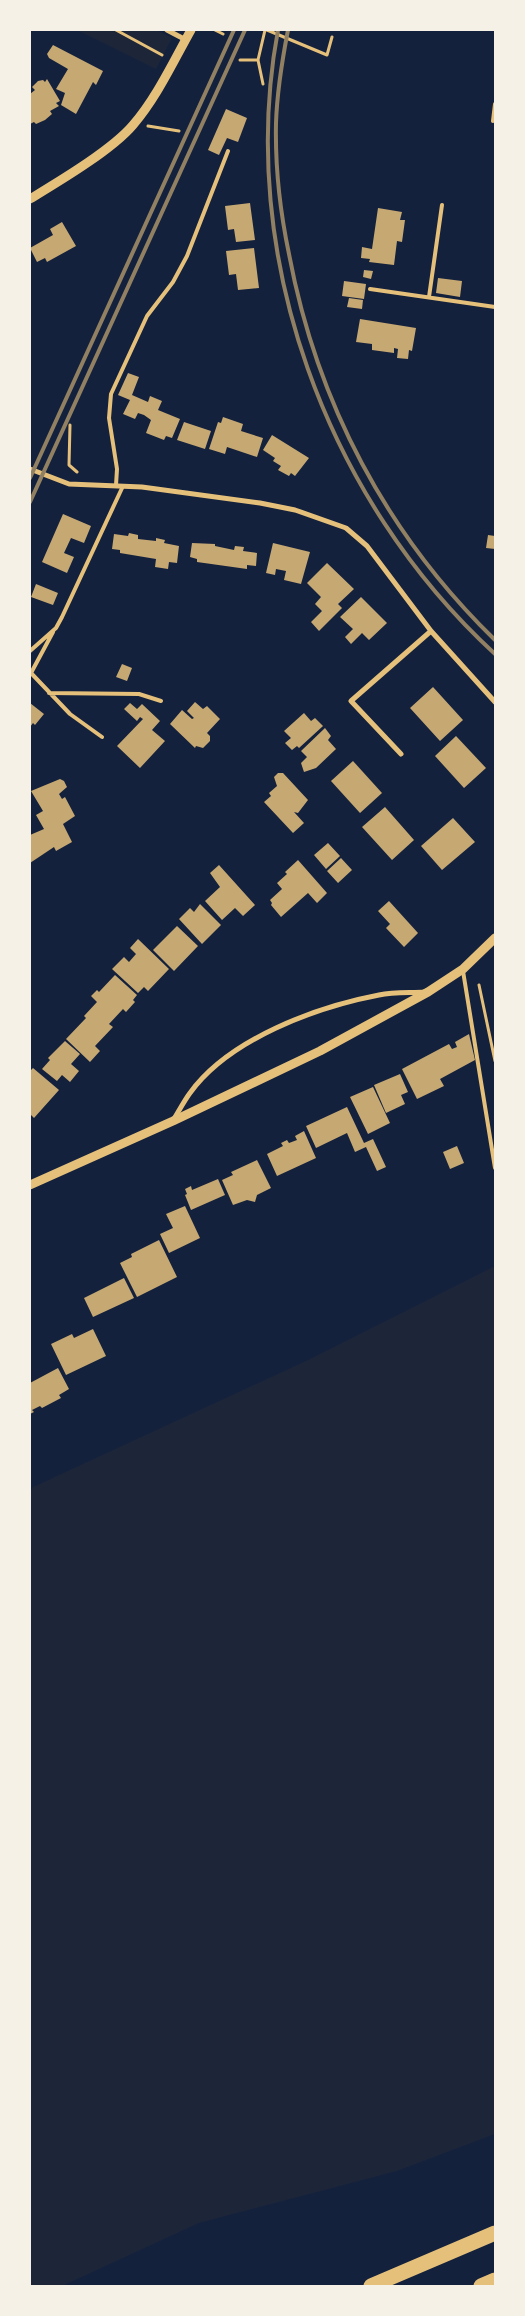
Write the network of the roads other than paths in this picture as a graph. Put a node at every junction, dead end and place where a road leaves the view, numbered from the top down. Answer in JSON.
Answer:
{"nodes":[{"id":1,"x":167,"y":30,"type":"edge"},
{"id":2,"x":191,"y":30,"type":"edge"},
{"id":3,"x":186,"y":40,"type":"junction"},
{"id":4,"x":495,"y":104,"type":"edge"},
{"id":5,"x":493,"y":121,"type":"dead end"},
{"id":6,"x":228,"y":151,"type":"dead end"},
{"id":7,"x":30,"y":199,"type":"edge"},
{"id":8,"x":442,"y":205,"type":"dead end"},
{"id":9,"x":370,"y":289,"type":"dead end"},
{"id":10,"x":429,"y":297,"type":"junction"},
{"id":11,"x":495,"y":307,"type":"edge"},
{"id":12,"x":30,"y":469,"type":"edge"},
{"id":13,"x":116,"y":485,"type":"junction"},
{"id":14,"x":123,"y":486,"type":"junction"},
{"id":15,"x":56,"y":628,"type":"junction"},
{"id":16,"x":431,"y":631,"type":"junction"},
{"id":17,"x":30,"y":651,"type":"edge"},
{"id":18,"x":49,"y":693,"type":"junction"},
{"id":19,"x":161,"y":701,"type":"dead end"},
{"id":20,"x":495,"y":702,"type":"edge"},
{"id":21,"x":102,"y":737,"type":"dead end"},
{"id":22,"x":401,"y":754,"type":"dead end"},
{"id":23,"x":495,"y":938,"type":"edge"},
{"id":24,"x":463,"y":969,"type":"junction"},
{"id":25,"x":428,"y":992,"type":"junction"},
{"id":26,"x":173,"y":1121,"type":"junction"},
{"id":27,"x":495,"y":1168,"type":"edge"},
{"id":28,"x":30,"y":1185,"type":"edge"},
{"id":29,"x":495,"y":2234,"type":"edge"},
{"id":30,"x":495,"y":2280,"type":"edge"},
{"id":31,"x":371,"y":2286,"type":"edge"},
{"id":32,"x":481,"y":2286,"type":"edge"}],
"edges":[{"from":1,"to":3,"type":"street"},
{"from":2,"to":3,"type":"street"},
{"from":3,"to":7,"type":"street"},
{"from":4,"to":5,"type":"lane"},
{"from":6,"to":13,"type":"lane"},
{"from":8,"to":10,"type":"lane"},
{"from":9,"to":10,"type":"lane"},
{"from":10,"to":11,"type":"lane"},
{"from":12,"to":13,"type":"street"},
{"from":13,"to":14,"type":"street"},
{"from":14,"to":15,"type":"lane"},
{"from":14,"to":16,"type":"street"},
{"from":15,"to":17,"type":"lane"},
{"from":15,"to":18,"type":"lane"},
{"from":16,"to":20,"type":"street"},
{"from":16,"to":22,"type":"street"},
{"from":18,"to":19,"type":"lane"},
{"from":18,"to":21,"type":"lane"},
{"from":23,"to":24,"type":"street"},
{"from":24,"to":25,"type":"street"},
{"from":24,"to":27,"type":"lane"},
{"from":25,"to":26,"type":"street"},
{"from":25,"to":26,"type":"street"},
{"from":26,"to":28,"type":"street"},
{"from":29,"to":31,"type":"highway"},
{"from":30,"to":32,"type":"highway"}]}
